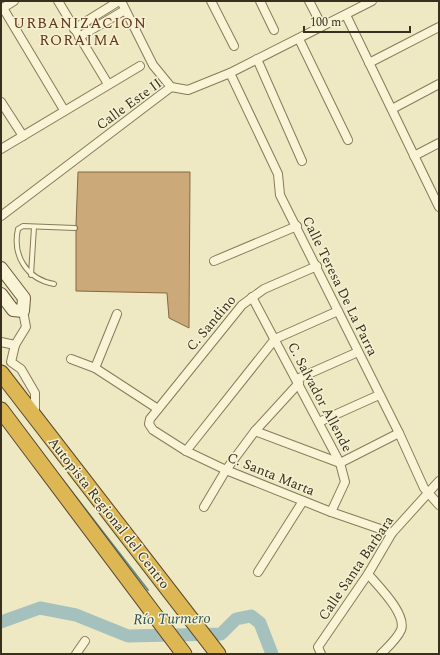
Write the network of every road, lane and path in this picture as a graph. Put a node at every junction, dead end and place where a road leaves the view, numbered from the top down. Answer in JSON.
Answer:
{"nodes":[{"id":1,"x":14,"y":1,"type":"edge"},
{"id":2,"x":58,"y":1,"type":"edge"},
{"id":3,"x":120,"y":1,"type":"edge"},
{"id":4,"x":211,"y":1,"type":"edge"},
{"id":5,"x":260,"y":1,"type":"edge"},
{"id":6,"x":309,"y":1,"type":"edge"},
{"id":7,"x":372,"y":1,"type":"edge"},
{"id":8,"x":2,"y":9,"type":"edge"},
{"id":9,"x":125,"y":10,"type":"junction"},
{"id":10,"x":346,"y":15,"type":"junction"},
{"id":11,"x":322,"y":26,"type":"junction"},
{"id":12,"x":439,"y":27,"type":"edge"},
{"id":13,"x":74,"y":29,"type":"junction"},
{"id":14,"x":274,"y":30,"type":"dead end"},
{"id":15,"x":80,"y":37,"type":"junction"},
{"id":16,"x":299,"y":38,"type":"junction"},
{"id":17,"x":234,"y":46,"type":"dead end"},
{"id":18,"x":257,"y":59,"type":"junction"},
{"id":19,"x":369,"y":63,"type":"junction"},
{"id":20,"x":140,"y":66,"type":"dead end"},
{"id":21,"x":230,"y":72,"type":"junction"},
{"id":22,"x":108,"y":84,"type":"junction"},
{"id":23,"x":439,"y":84,"type":"edge"},
{"id":24,"x":171,"y":87,"type":"junction"},
{"id":25,"x":1,"y":102,"type":"edge"},
{"id":26,"x":392,"y":109,"type":"junction"},
{"id":27,"x":64,"y":110,"type":"junction"},
{"id":28,"x":23,"y":136,"type":"junction"},
{"id":29,"x":348,"y":140,"type":"dead end"},
{"id":30,"x":439,"y":143,"type":"edge"},
{"id":31,"x":1,"y":149,"type":"edge"},
{"id":32,"x":414,"y":156,"type":"junction"},
{"id":33,"x":302,"y":162,"type":"dead end"},
{"id":34,"x":438,"y":203,"type":"edge"},
{"id":35,"x":1,"y":216,"type":"edge"},
{"id":36,"x":34,"y":226,"type":"junction"},
{"id":37,"x":297,"y":226,"type":"junction"},
{"id":38,"x":75,"y":228,"type":"dead end"},
{"id":39,"x":214,"y":261,"type":"dead end"},
{"id":40,"x":317,"y":266,"type":"junction"},
{"id":41,"x":1,"y":268,"type":"edge"},
{"id":42,"x":31,"y":275,"type":"junction"},
{"id":43,"x":54,"y":284,"type":"dead end"},
{"id":44,"x":1,"y":294,"type":"edge"},
{"id":45,"x":252,"y":296,"type":"junction"},
{"id":46,"x":23,"y":311,"type":"junction"},
{"id":47,"x":338,"y":312,"type":"junction"},
{"id":48,"x":117,"y":314,"type":"dead end"},
{"id":49,"x":275,"y":339,"type":"junction"},
{"id":50,"x":1,"y":342,"type":"edge"},
{"id":51,"x":15,"y":346,"type":"junction"},
{"id":52,"x":358,"y":352,"type":"junction"},
{"id":53,"x":72,"y":359,"type":"dead end"},
{"id":54,"x":11,"y":362,"type":"junction"},
{"id":55,"x":95,"y":368,"type":"junction"},
{"id":56,"x":3,"y":376,"type":"edge"},
{"id":57,"x":298,"y":381,"type":"junction"},
{"id":58,"x":380,"y":395,"type":"junction"},
{"id":59,"x":158,"y":409,"type":"junction"},
{"id":60,"x":1,"y":410,"type":"edge"},
{"id":61,"x":35,"y":417,"type":"junction"},
{"id":62,"x":319,"y":422,"type":"junction"},
{"id":63,"x":148,"y":424,"type":"joint"},
{"id":64,"x":255,"y":431,"type":"junction"},
{"id":65,"x":399,"y":433,"type":"junction"},
{"id":66,"x":186,"y":451,"type":"junction"},
{"id":67,"x":340,"y":463,"type":"junction"},
{"id":68,"x":226,"y":470,"type":"junction"},
{"id":69,"x":439,"y":480,"type":"edge"},
{"id":70,"x":428,"y":494,"type":"junction"},
{"id":71,"x":303,"y":501,"type":"junction"},
{"id":72,"x":439,"y":505,"type":"edge"},
{"id":73,"x":204,"y":507,"type":"dead end"},
{"id":74,"x":331,"y":512,"type":"junction"},
{"id":75,"x":392,"y":533,"type":"junction"},
{"id":76,"x":258,"y":572,"type":"dead end"},
{"id":77,"x":368,"y":574,"type":"junction"},
{"id":78,"x":85,"y":641,"type":"dead end"},
{"id":79,"x":215,"y":650,"type":"edge"},
{"id":80,"x":76,"y":654,"type":"edge"},
{"id":81,"x":184,"y":654,"type":"edge"},
{"id":82,"x":321,"y":654,"type":"edge"},
{"id":83,"x":381,"y":654,"type":"edge"}],
"edges":[{"from":1,"to":8,"type":"street"},
{"from":2,"to":13,"type":"street"},
{"from":3,"to":9,"type":"street"},
{"from":3,"to":13,"type":"street"},
{"from":4,"to":17,"type":"street"},
{"from":5,"to":14,"type":"street"},
{"from":6,"to":11,"type":"street"},
{"from":7,"to":10,"type":"street","name":"Calle Este II"},
{"from":8,"to":27,"type":"street"},
{"from":9,"to":15,"type":"street"},
{"from":9,"to":24,"type":"street"},
{"from":10,"to":11,"type":"street","name":"Calle Este II"},
{"from":10,"to":19,"type":"street"},
{"from":11,"to":16,"type":"street","name":"Calle Este II"},
{"from":12,"to":19,"type":"street"},
{"from":13,"to":15,"type":"street"},
{"from":15,"to":22,"type":"street"},
{"from":16,"to":18,"type":"street","name":"Calle Este II"},
{"from":16,"to":29,"type":"street"},
{"from":18,"to":21,"type":"street","name":"Calle Este II"},
{"from":18,"to":33,"type":"street"},
{"from":19,"to":26,"type":"street"},
{"from":20,"to":22,"type":"street"},
{"from":21,"to":24,"type":"street","name":"Calle Este II"},
{"from":21,"to":37,"type":"street","name":"Calle Teresa De La Parra"},
{"from":22,"to":27,"type":"street"},
{"from":23,"to":26,"type":"street"},
{"from":24,"to":35,"type":"street","name":"Calle Este II"},
{"from":25,"to":28,"type":"street"},
{"from":26,"to":32,"type":"street"},
{"from":27,"to":28,"type":"street"},
{"from":28,"to":31,"type":"street"},
{"from":30,"to":32,"type":"street"},
{"from":32,"to":34,"type":"street"},
{"from":36,"to":38,"type":"lane"},
{"from":36,"to":42,"type":"lane"},
{"from":36,"to":42,"type":"lane"},
{"from":37,"to":39,"type":"street"},
{"from":37,"to":40,"type":"street","name":"Calle Teresa De La Parra"},
{"from":40,"to":45,"type":"street","name":"C. Sandino"},
{"from":40,"to":47,"type":"street","name":"Calle Teresa De La Parra"},
{"from":41,"to":46,"type":"street"},
{"from":42,"to":43,"type":"lane"},
{"from":44,"to":46,"type":"street"},
{"from":45,"to":49,"type":"street","name":"C. Salvador Allende"},
{"from":45,"to":59,"type":"street","name":"C. Sandino"},
{"from":46,"to":51,"type":"street"},
{"from":47,"to":49,"type":"street"},
{"from":47,"to":52,"type":"street","name":"Calle Teresa De La Parra"},
{"from":48,"to":55,"type":"street"},
{"from":49,"to":57,"type":"street","name":"C. Salvador Allende"},
{"from":49,"to":66,"type":"street"},
{"from":50,"to":51,"type":"street"},
{"from":51,"to":54,"type":"street"},
{"from":52,"to":57,"type":"street"},
{"from":52,"to":58,"type":"street","name":"Calle Teresa De La Parra"},
{"from":53,"to":55,"type":"street"},
{"from":54,"to":56,"type":"street"},
{"from":54,"to":61,"type":"street"},
{"from":55,"to":59,"type":"street"},
{"from":56,"to":61,"type":"highway","name":"Autopista Regional del Centro"},
{"from":57,"to":62,"type":"street","name":"C. Salvador Allende"},
{"from":57,"to":64,"type":"street"},
{"from":58,"to":62,"type":"street"},
{"from":58,"to":65,"type":"street","name":"Calle Teresa De La Parra"},
{"from":59,"to":63,"type":"street","name":"C. Sandino"},
{"from":60,"to":81,"type":"highway","name":"Autopista Regional del Centro"},
{"from":61,"to":79,"type":"highway","name":"Autopista Regional del Centro"},
{"from":62,"to":67,"type":"street","name":"C. Salvador Allende"},
{"from":63,"to":66,"type":"street","name":"C. Santa Marta"},
{"from":64,"to":67,"type":"street"},
{"from":64,"to":68,"type":"street"},
{"from":65,"to":67,"type":"street"},
{"from":65,"to":70,"type":"street","name":"Calle Teresa De La Parra"},
{"from":66,"to":68,"type":"street","name":"C. Santa Marta"},
{"from":67,"to":74,"type":"street","name":"C. Salvador Allende"},
{"from":68,"to":71,"type":"street","name":"C. Santa Marta"},
{"from":68,"to":73,"type":"street"},
{"from":69,"to":70,"type":"street","name":"Calle Santa Barbara"},
{"from":70,"to":72,"type":"street","name":"Calle Teresa De La Parra"},
{"from":70,"to":75,"type":"street","name":"Calle Santa Barbara"},
{"from":71,"to":74,"type":"street","name":"C. Santa Marta"},
{"from":71,"to":76,"type":"street"},
{"from":74,"to":75,"type":"street","name":"C. Santa Marta"},
{"from":75,"to":77,"type":"street","name":"Calle Santa Barbara"},
{"from":77,"to":82,"type":"street","name":"Calle Santa Barbara"},
{"from":77,"to":83,"type":"street"},
{"from":78,"to":80,"type":"street"}]}
